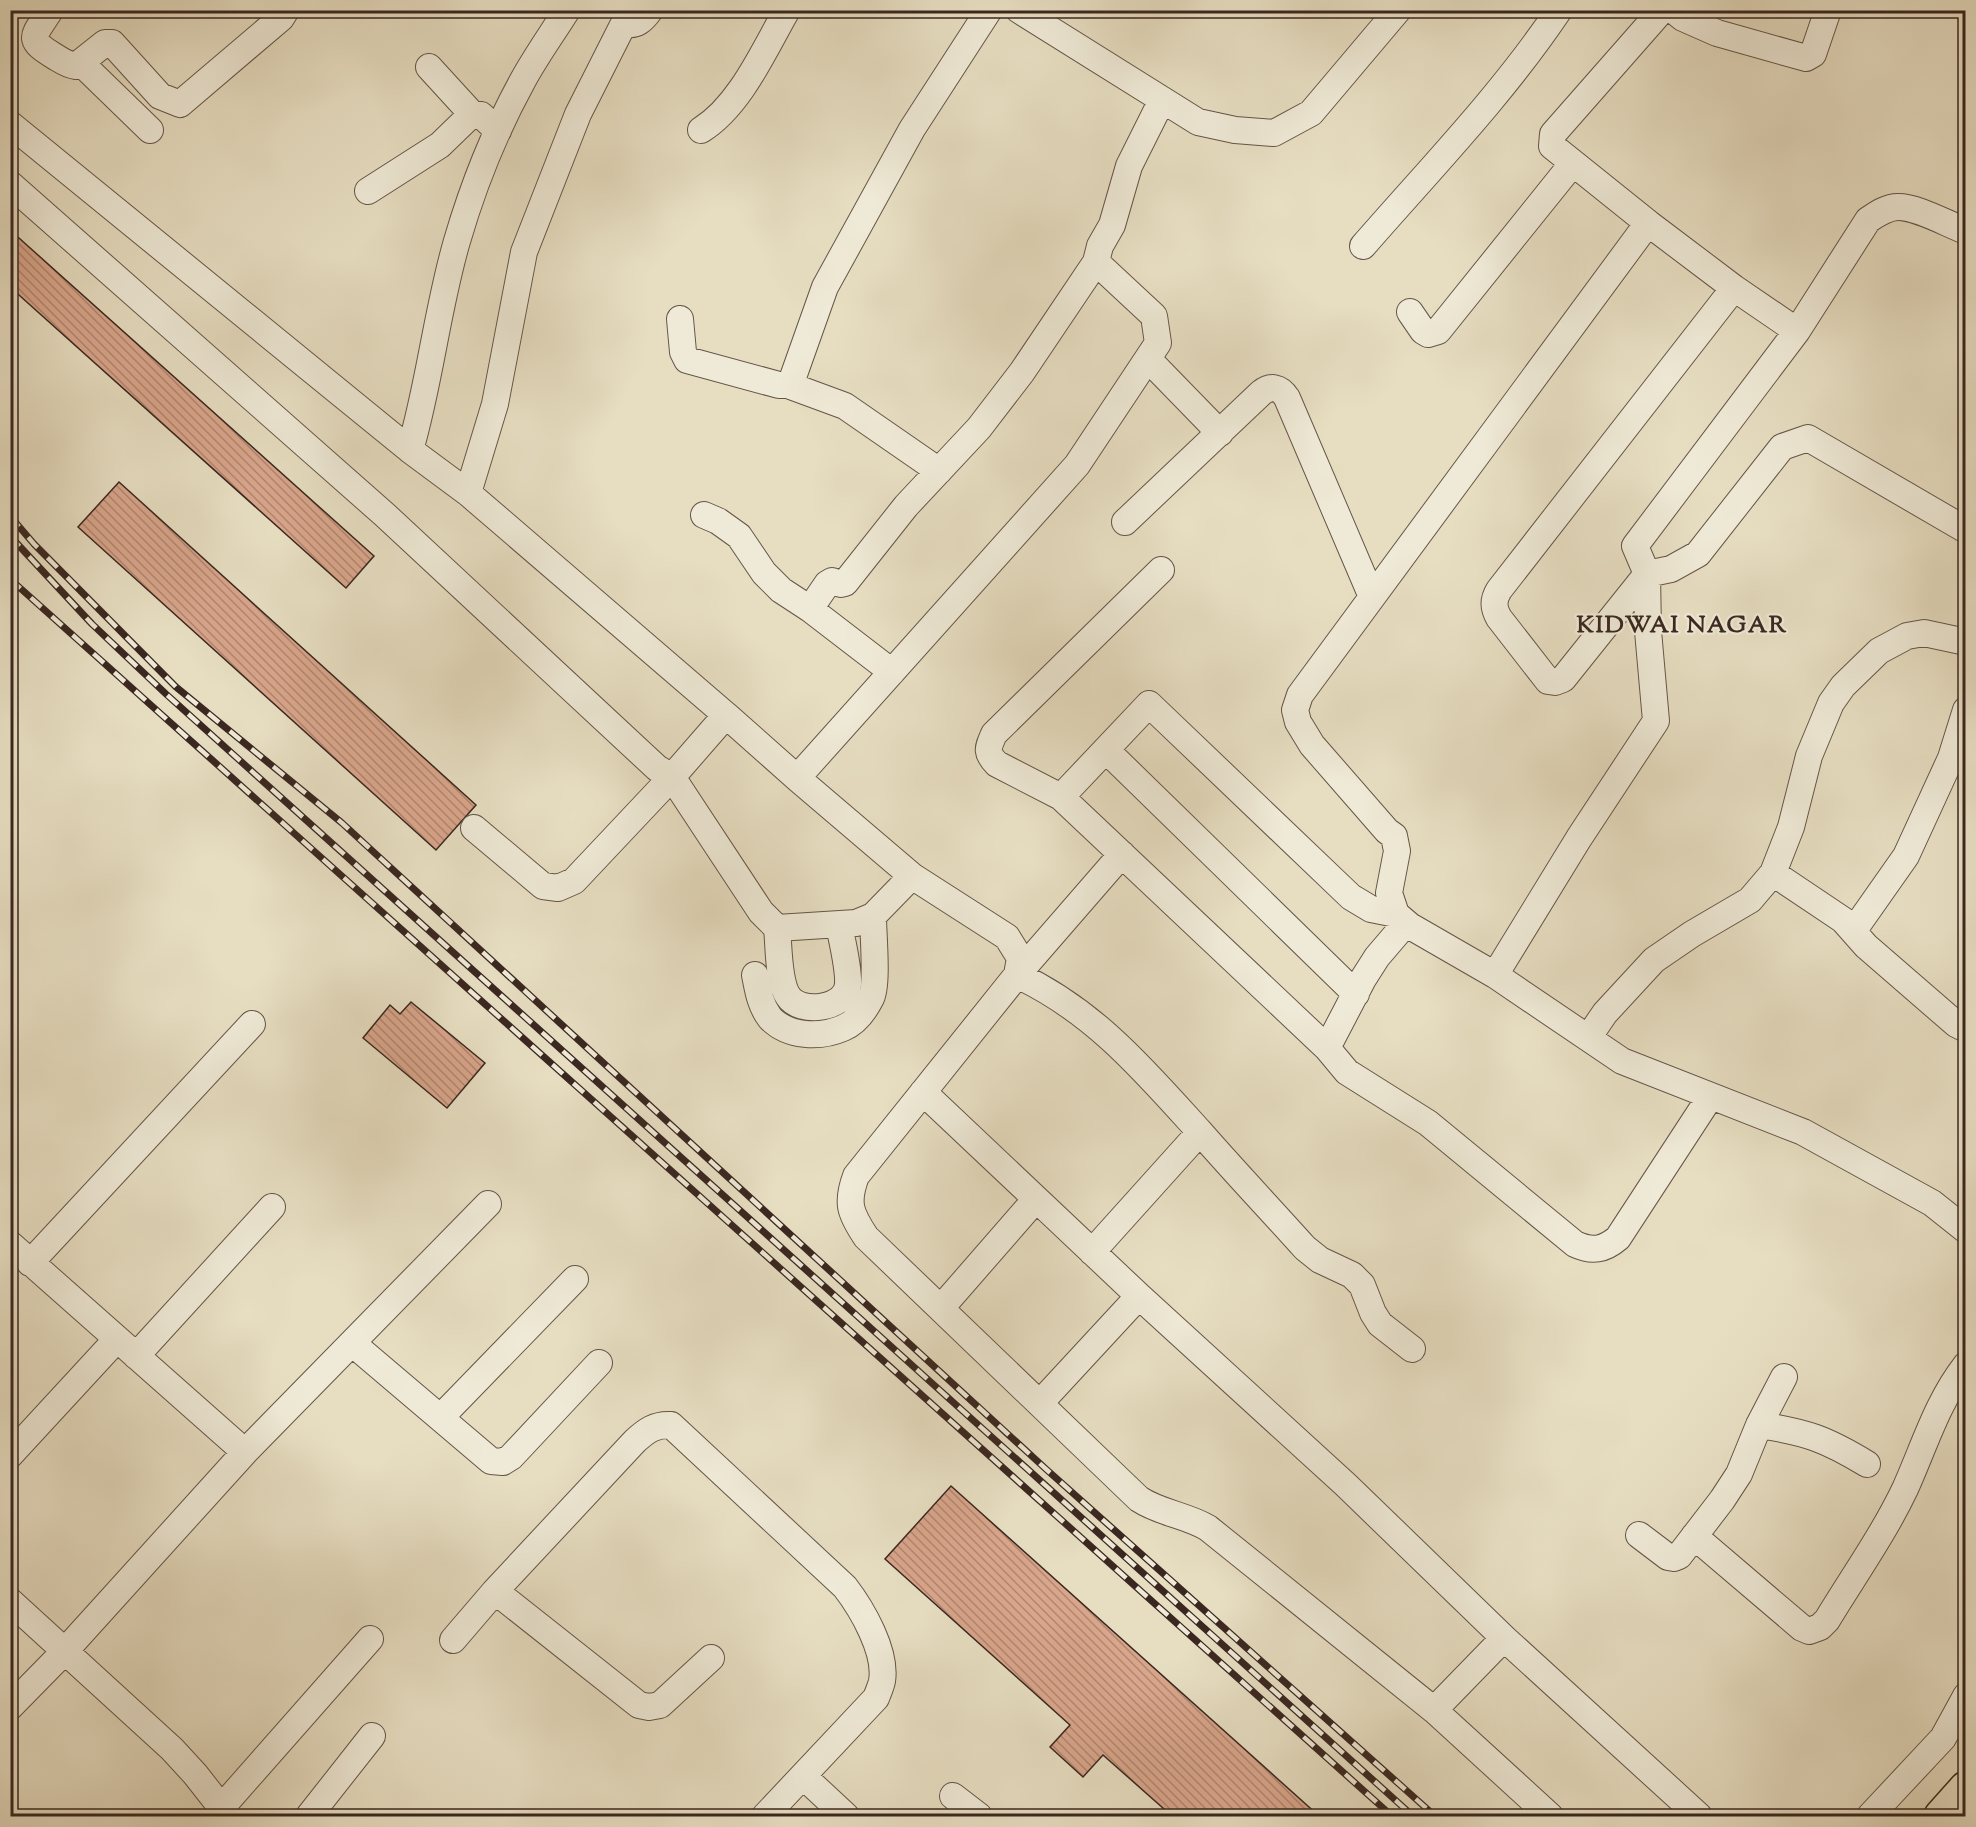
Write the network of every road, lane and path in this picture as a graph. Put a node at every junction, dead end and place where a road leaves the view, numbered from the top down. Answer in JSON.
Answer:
{"nodes":[{"id":1,"x":286,"y":10,"type":"edge"},
{"id":2,"x":567,"y":10,"type":"edge"},
{"id":3,"x":650,"y":10,"type":"edge"},
{"id":4,"x":788,"y":10,"type":"edge"},
{"id":5,"x":989,"y":10,"type":"edge"},
{"id":6,"x":1398,"y":10,"type":"edge"},
{"id":7,"x":1559,"y":10,"type":"edge"},
{"id":8,"x":1662,"y":10,"type":"edge"},
{"id":9,"x":1673,"y":10,"type":"edge"},
{"id":10,"x":1828,"y":10,"type":"edge"},
{"id":11,"x":49,"y":11,"type":"edge"},
{"id":12,"x":1019,"y":11,"type":"edge"},
{"id":13,"x":81,"y":63,"type":"junction"},
{"id":14,"x":429,"y":67,"type":"dead end"},
{"id":15,"x":1162,"y":100,"type":"junction"},
{"id":16,"x":472,"y":114,"type":"junction"},
{"id":17,"x":10,"y":124,"type":"edge"},
{"id":18,"x":150,"y":130,"type":"dead end"},
{"id":19,"x":498,"y":130,"type":"junction"},
{"id":20,"x":701,"y":130,"type":"dead end"},
{"id":21,"x":1573,"y":163,"type":"junction"},
{"id":22,"x":10,"y":184,"type":"edge"},
{"id":23,"x":368,"y":191,"type":"dead end"},
{"id":24,"x":1648,"y":224,"type":"junction"},
{"id":25,"x":1965,"y":231,"type":"edge"},
{"id":26,"x":1363,"y":246,"type":"dead end"},
{"id":27,"x":1096,"y":262,"type":"junction"},
{"id":28,"x":1734,"y":288,"type":"junction"},
{"id":29,"x":1410,"y":312,"type":"dead end"},
{"id":30,"x":680,"y":319,"type":"dead end"},
{"id":31,"x":1797,"y":331,"type":"junction"},
{"id":32,"x":1148,"y":359,"type":"junction"},
{"id":33,"x":788,"y":385,"type":"junction"},
{"id":34,"x":1220,"y":433,"type":"junction"},
{"id":35,"x":410,"y":450,"type":"junction"},
{"id":36,"x":939,"y":471,"type":"junction"},
{"id":37,"x":468,"y":493,"type":"junction"},
{"id":38,"x":705,"y":515,"type":"dead end"},
{"id":39,"x":1125,"y":522,"type":"dead end"},
{"id":40,"x":1965,"y":530,"type":"edge"},
{"id":41,"x":1161,"y":570,"type":"dead end"},
{"id":42,"x":1647,"y":574,"type":"junction"},
{"id":43,"x":1372,"y":597,"type":"junction"},
{"id":44,"x":810,"y":609,"type":"junction"},
{"id":45,"x":1965,"y":642,"type":"edge"},
{"id":46,"x":892,"y":672,"type":"junction"},
{"id":47,"x":1965,"y":710,"type":"edge"},
{"id":48,"x":726,"y":715,"type":"junction"},
{"id":49,"x":1106,"y":750,"type":"junction"},
{"id":50,"x":672,"y":777,"type":"junction"},
{"id":51,"x":797,"y":778,"type":"junction"},
{"id":52,"x":1061,"y":796,"type":"junction"},
{"id":53,"x":474,"y":828,"type":"dead end"},
{"id":54,"x":1122,"y":854,"type":"junction"},
{"id":55,"x":1773,"y":873,"type":"junction"},
{"id":56,"x":912,"y":876,"type":"junction"},
{"id":57,"x":873,"y":916,"type":"junction"},
{"id":58,"x":1401,"y":919,"type":"junction"},
{"id":59,"x":839,"y":925,"type":"junction"},
{"id":60,"x":777,"y":928,"type":"junction"},
{"id":61,"x":1854,"y":930,"type":"junction"},
{"id":62,"x":755,"y":975,"type":"dead end"},
{"id":63,"x":1017,"y":975,"type":"junction"},
{"id":64,"x":1495,"y":975,"type":"junction"},
{"id":65,"x":1356,"y":994,"type":"junction"},
{"id":66,"x":252,"y":1024,"type":"dead end"},
{"id":67,"x":1965,"y":1029,"type":"edge"},
{"id":68,"x":1588,"y":1038,"type":"junction"},
{"id":69,"x":1327,"y":1048,"type":"junction"},
{"id":70,"x":923,"y":1092,"type":"junction"},
{"id":71,"x":1710,"y":1097,"type":"junction"},
{"id":72,"x":1200,"y":1132,"type":"junction"},
{"id":73,"x":1036,"y":1199,"type":"junction"},
{"id":74,"x":488,"y":1204,"type":"dead end"},
{"id":75,"x":272,"y":1207,"type":"dead end"},
{"id":76,"x":1965,"y":1230,"type":"edge"},
{"id":77,"x":10,"y":1244,"type":"edge"},
{"id":78,"x":1092,"y":1252,"type":"junction"},
{"id":79,"x":30,"y":1263,"type":"junction"},
{"id":80,"x":575,"y":1279,"type":"dead end"},
{"id":81,"x":1140,"y":1296,"type":"junction"},
{"id":82,"x":941,"y":1308,"type":"junction"},
{"id":83,"x":117,"y":1339,"type":"junction"},
{"id":84,"x":352,"y":1343,"type":"junction"},
{"id":85,"x":1412,"y":1349,"type":"dead end"},
{"id":86,"x":136,"y":1356,"type":"junction"},
{"id":87,"x":599,"y":1363,"type":"dead end"},
{"id":88,"x":1965,"y":1365,"type":"edge"},
{"id":89,"x":1784,"y":1377,"type":"dead end"},
{"id":90,"x":1040,"y":1403,"type":"junction"},
{"id":91,"x":441,"y":1417,"type":"junction"},
{"id":92,"x":1759,"y":1425,"type":"junction"},
{"id":93,"x":245,"y":1452,"type":"junction"},
{"id":94,"x":10,"y":1455,"type":"edge"},
{"id":95,"x":1867,"y":1464,"type":"dead end"},
{"id":96,"x":1639,"y":1535,"type":"dead end"},
{"id":97,"x":1694,"y":1536,"type":"junction"},
{"id":98,"x":495,"y":1591,"type":"junction"},
{"id":99,"x":10,"y":1601,"type":"edge"},
{"id":100,"x":1504,"y":1638,"type":"junction"},
{"id":101,"x":370,"y":1639,"type":"dead end"},
{"id":102,"x":453,"y":1640,"type":"dead end"},
{"id":103,"x":64,"y":1652,"type":"junction"},
{"id":104,"x":711,"y":1658,"type":"dead end"},
{"id":105,"x":1965,"y":1696,"type":"edge"},
{"id":106,"x":10,"y":1707,"type":"edge"},
{"id":107,"x":1434,"y":1710,"type":"junction"},
{"id":108,"x":372,"y":1736,"type":"dead end"},
{"id":109,"x":803,"y":1776,"type":"junction"},
{"id":110,"x":1965,"y":1788,"type":"edge"},
{"id":111,"x":953,"y":1796,"type":"dead end"},
{"id":112,"x":225,"y":1812,"type":"edge"},
{"id":113,"x":309,"y":1816,"type":"edge"},
{"id":114,"x":765,"y":1816,"type":"edge"},
{"id":115,"x":846,"y":1816,"type":"edge"},
{"id":116,"x":979,"y":1816,"type":"edge"},
{"id":117,"x":1550,"y":1816,"type":"edge"},
{"id":118,"x":1699,"y":1816,"type":"edge"},
{"id":119,"x":1870,"y":1816,"type":"edge"},
{"id":120,"x":1941,"y":1816,"type":"edge"}],
"edges":[{"from":1,"to":13,"type":"street"},
{"from":2,"to":19,"type":"street"},
{"from":3,"to":37,"type":"street"},
{"from":4,"to":20,"type":"street"},
{"from":5,"to":33,"type":"street"},
{"from":6,"to":15,"type":"street"},
{"from":7,"to":26,"type":"street"},
{"from":8,"to":21,"type":"street"},
{"from":9,"to":10,"type":"street"},
{"from":11,"to":13,"type":"street"},
{"from":12,"to":15,"type":"street"},
{"from":13,"to":18,"type":"street"},
{"from":14,"to":16,"type":"street"},
{"from":15,"to":27,"type":"street"},
{"from":16,"to":19,"type":"street"},
{"from":16,"to":23,"type":"street"},
{"from":17,"to":35,"type":"street"},
{"from":19,"to":35,"type":"street"},
{"from":21,"to":24,"type":"street"},
{"from":21,"to":29,"type":"street"},
{"from":22,"to":50,"type":"street"},
{"from":24,"to":28,"type":"street"},
{"from":24,"to":43,"type":"street"},
{"from":25,"to":31,"type":"street"},
{"from":27,"to":32,"type":"street"},
{"from":27,"to":36,"type":"street"},
{"from":28,"to":31,"type":"street"},
{"from":28,"to":42,"type":"street"},
{"from":30,"to":33,"type":"street"},
{"from":31,"to":42,"type":"street"},
{"from":32,"to":34,"type":"street"},
{"from":32,"to":46,"type":"street"},
{"from":33,"to":36,"type":"street"},
{"from":34,"to":39,"type":"street"},
{"from":34,"to":43,"type":"street"},
{"from":35,"to":37,"type":"street"},
{"from":36,"to":44,"type":"street"},
{"from":37,"to":48,"type":"street"},
{"from":38,"to":44,"type":"street"},
{"from":40,"to":42,"type":"street"},
{"from":41,"to":52,"type":"street"},
{"from":42,"to":64,"type":"street"},
{"from":43,"to":58,"type":"street"},
{"from":44,"to":46,"type":"street"},
{"from":45,"to":55,"type":"street"},
{"from":46,"to":51,"type":"street"},
{"from":47,"to":61,"type":"street"},
{"from":48,"to":50,"type":"street"},
{"from":48,"to":51,"type":"street"},
{"from":49,"to":52,"type":"street"},
{"from":49,"to":58,"type":"street"},
{"from":49,"to":65,"type":"street"},
{"from":50,"to":53,"type":"street"},
{"from":50,"to":60,"type":"street"},
{"from":51,"to":56,"type":"street"},
{"from":52,"to":54,"type":"street"},
{"from":54,"to":63,"type":"street"},
{"from":54,"to":69,"type":"street"},
{"from":55,"to":61,"type":"street"},
{"from":55,"to":68,"type":"street"},
{"from":56,"to":57,"type":"street"},
{"from":56,"to":63,"type":"street"},
{"from":57,"to":59,"type":"street"},
{"from":57,"to":62,"type":"street"},
{"from":58,"to":64,"type":"street"},
{"from":58,"to":65,"type":"street"},
{"from":59,"to":60,"type":"street"},
{"from":59,"to":60,"type":"street"},
{"from":61,"to":67,"type":"street"},
{"from":63,"to":70,"type":"street"},
{"from":63,"to":72,"type":"street"},
{"from":64,"to":68,"type":"street"},
{"from":65,"to":69,"type":"street"},
{"from":66,"to":79,"type":"street"},
{"from":68,"to":71,"type":"street"},
{"from":69,"to":71,"type":"street"},
{"from":70,"to":73,"type":"street"},
{"from":70,"to":82,"type":"street"},
{"from":71,"to":76,"type":"street"},
{"from":72,"to":78,"type":"street"},
{"from":72,"to":85,"type":"street"},
{"from":73,"to":78,"type":"street"},
{"from":73,"to":82,"type":"street"},
{"from":74,"to":84,"type":"street"},
{"from":75,"to":86,"type":"street"},
{"from":77,"to":79,"type":"street"},
{"from":78,"to":81,"type":"street"},
{"from":79,"to":83,"type":"street"},
{"from":80,"to":91,"type":"street"},
{"from":81,"to":90,"type":"street"},
{"from":81,"to":100,"type":"street"},
{"from":82,"to":90,"type":"street"},
{"from":83,"to":86,"type":"street"},
{"from":83,"to":94,"type":"street"},
{"from":84,"to":91,"type":"street"},
{"from":84,"to":93,"type":"street"},
{"from":86,"to":93,"type":"street"},
{"from":87,"to":91,"type":"street"},
{"from":88,"to":97,"type":"street"},
{"from":89,"to":92,"type":"street"},
{"from":90,"to":107,"type":"street"},
{"from":92,"to":95,"type":"street"},
{"from":92,"to":97,"type":"street"},
{"from":93,"to":103,"type":"street"},
{"from":96,"to":97,"type":"street"},
{"from":98,"to":102,"type":"street"},
{"from":98,"to":104,"type":"street"},
{"from":98,"to":109,"type":"street"},
{"from":99,"to":103,"type":"street"},
{"from":100,"to":107,"type":"street"},
{"from":100,"to":118,"type":"street"},
{"from":101,"to":112,"type":"street"},
{"from":103,"to":106,"type":"street"},
{"from":103,"to":112,"type":"street"},
{"from":105,"to":119,"type":"street"},
{"from":107,"to":117,"type":"street"},
{"from":108,"to":113,"type":"street"},
{"from":109,"to":114,"type":"street"},
{"from":109,"to":115,"type":"street"},
{"from":110,"to":120,"type":"main road"},
{"from":111,"to":116,"type":"street"}]}
